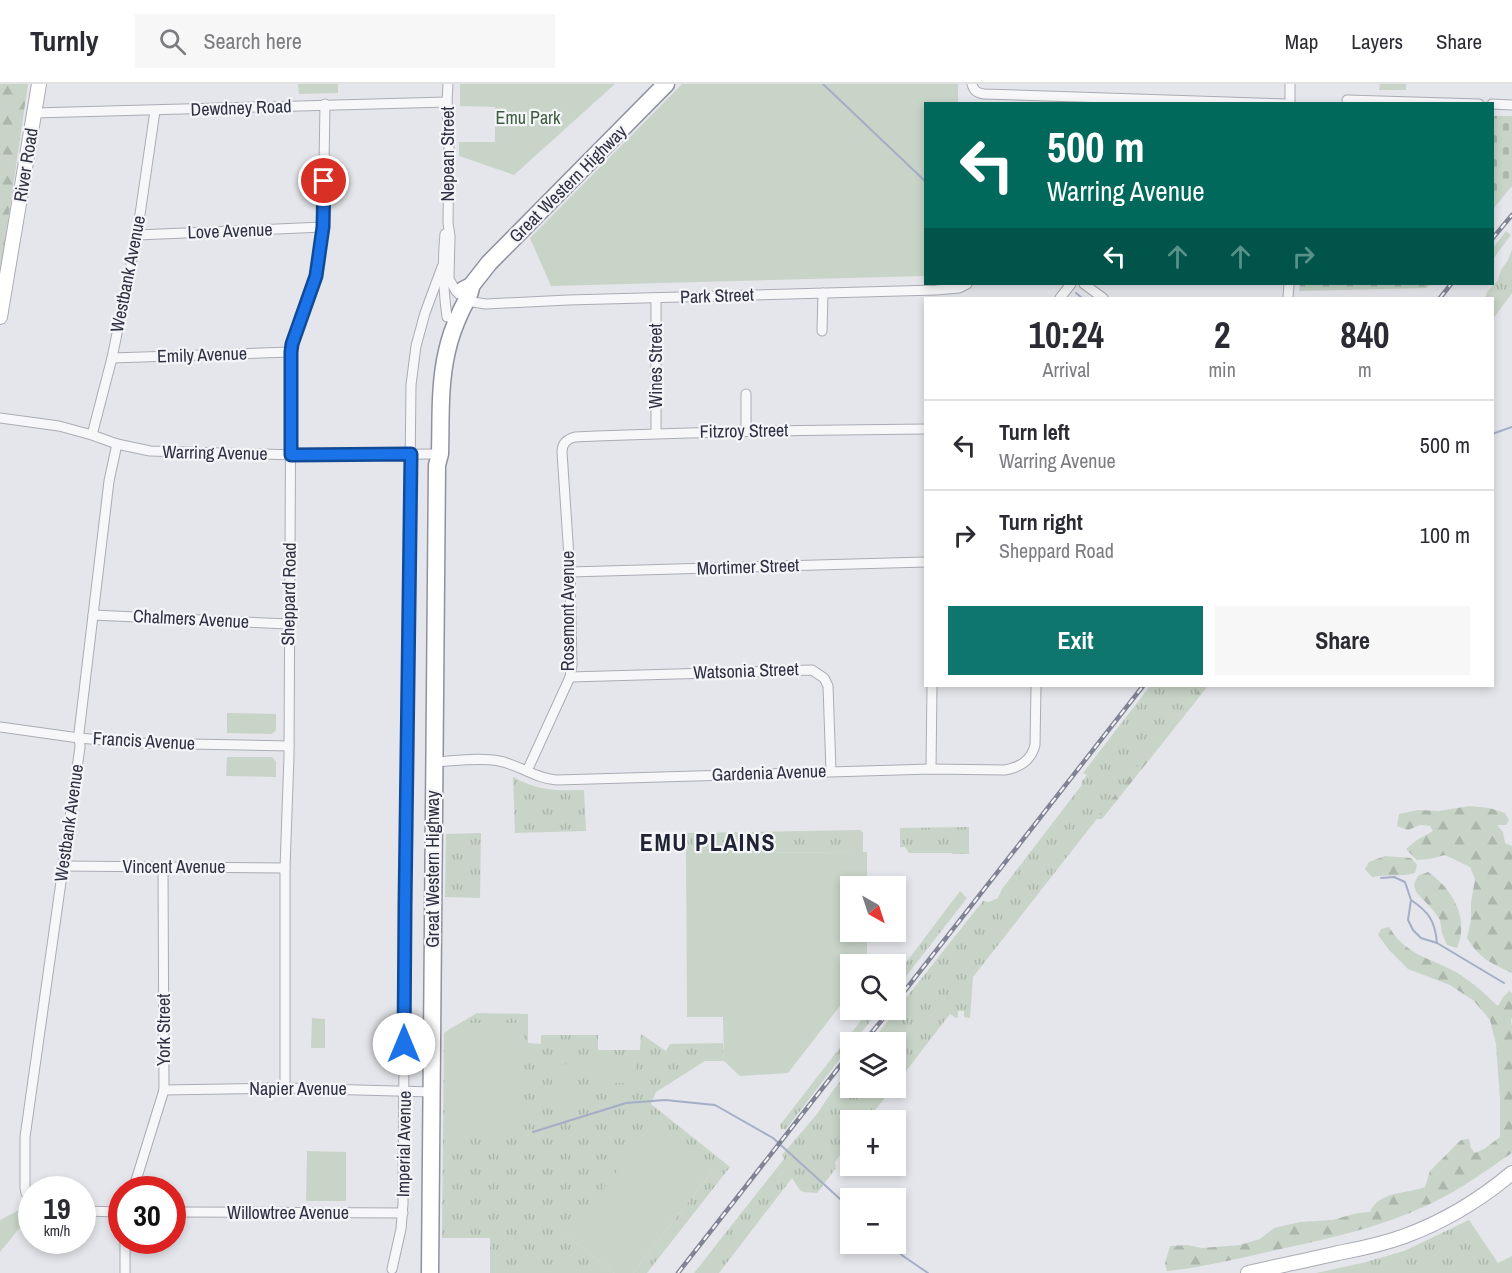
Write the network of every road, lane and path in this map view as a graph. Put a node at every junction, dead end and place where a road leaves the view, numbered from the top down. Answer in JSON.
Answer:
{"nodes":[{"id":1,"x":39,"y":84,"type":"edge"},
{"id":2,"x":448,"y":84,"type":"edge"},
{"id":3,"x":666,"y":84,"type":"edge"},
{"id":4,"x":1290,"y":84,"type":"edge"},
{"id":5,"x":974,"y":88,"type":"edge"},
{"id":6,"x":1347,"y":100,"type":"dead end"},
{"id":7,"x":1131,"y":101,"type":"edge"},
{"id":8,"x":447,"y":102,"type":"junction"},
{"id":9,"x":1184,"y":102,"type":"edge"},
{"id":10,"x":1289,"y":102,"type":"edge"},
{"id":11,"x":1413,"y":102,"type":"edge"},
{"id":12,"x":325,"y":104,"type":"junction"},
{"id":13,"x":1494,"y":104,"type":"edge"},
{"id":14,"x":1512,"y":105,"type":"edge"},
{"id":15,"x":155,"y":111,"type":"junction"},
{"id":16,"x":34,"y":113,"type":"junction"},
{"id":17,"x":448,"y":224,"type":"junction"},
{"id":18,"x":323,"y":227,"type":"junction"},
{"id":19,"x":137,"y":235,"type":"junction"},
{"id":20,"x":442,"y":267,"type":"junction"},
{"id":21,"x":965,"y":285,"type":"edge"},
{"id":22,"x":1085,"y":285,"type":"edge"},
{"id":23,"x":466,"y":293,"type":"junction"},
{"id":24,"x":823,"y":293,"type":"junction"},
{"id":25,"x":935,"y":294,"type":"edge"},
{"id":26,"x":1102,"y":297,"type":"edge"},
{"id":27,"x":656,"y":298,"type":"junction"},
{"id":28,"x":0,"y":317,"type":"edge"},
{"id":29,"x":447,"y":317,"type":"junction"},
{"id":30,"x":822,"y":331,"type":"dead end"},
{"id":31,"x":291,"y":352,"type":"junction"},
{"id":32,"x":112,"y":358,"type":"junction"},
{"id":33,"x":746,"y":394,"type":"dead end"},
{"id":34,"x":0,"y":418,"type":"edge"},
{"id":35,"x":924,"y":429,"type":"edge"},
{"id":36,"x":746,"y":431,"type":"junction"},
{"id":37,"x":656,"y":434,"type":"junction"},
{"id":38,"x":92,"y":435,"type":"junction"},
{"id":39,"x":564,"y":442,"type":"joint"},
{"id":40,"x":117,"y":444,"type":"junction"},
{"id":41,"x":411,"y":454,"type":"junction"},
{"id":42,"x":291,"y":455,"type":"junction"},
{"id":43,"x":436,"y":460,"type":"junction"},
{"id":44,"x":924,"y":562,"type":"edge"},
{"id":45,"x":570,"y":572,"type":"junction"},
{"id":46,"x":93,"y":615,"type":"junction"},
{"id":47,"x":289,"y":624,"type":"junction"},
{"id":48,"x":570,"y":677,"type":"junction"},
{"id":49,"x":932,"y":687,"type":"edge"},
{"id":50,"x":1035,"y":687,"type":"edge"},
{"id":51,"x":0,"y":727,"type":"edge"},
{"id":52,"x":80,"y":738,"type":"junction"},
{"id":53,"x":289,"y":746,"type":"junction"},
{"id":54,"x":434,"y":762,"type":"junction"},
{"id":55,"x":931,"y":769,"type":"junction"},
{"id":56,"x":527,"y":771,"type":"junction"},
{"id":57,"x":831,"y":771,"type":"junction"},
{"id":58,"x":63,"y":867,"type":"junction"},
{"id":59,"x":163,"y":867,"type":"junction"},
{"id":60,"x":285,"y":868,"type":"junction"},
{"id":61,"x":285,"y":1088,"type":"junction"},
{"id":62,"x":164,"y":1090,"type":"junction"},
{"id":63,"x":404,"y":1091,"type":"junction"},
{"id":64,"x":432,"y":1092,"type":"junction"},
{"id":65,"x":1512,"y":1173,"type":"edge"},
{"id":66,"x":25,"y":1176,"type":"edge"},
{"id":67,"x":137,"y":1176,"type":"edge"},
{"id":68,"x":186,"y":1212,"type":"edge"},
{"id":69,"x":403,"y":1213,"type":"junction"},
{"id":70,"x":125,"y":1254,"type":"edge"},
{"id":71,"x":392,"y":1269,"type":"dead end"},
{"id":72,"x":124,"y":1273,"type":"edge"},
{"id":73,"x":430,"y":1273,"type":"edge"},
{"id":74,"x":1248,"y":1273,"type":"edge"}],
"edges":[{"from":1,"to":16,"type":"main road","name":"River Road"},
{"from":2,"to":8,"type":"street","name":"Nepean Street"},
{"from":3,"to":23,"type":"highway","name":"Great Western Highway"},
{"from":4,"to":10,"type":"street"},
{"from":5,"to":7,"type":"street"},
{"from":6,"to":11,"type":"street"},
{"from":7,"to":9,"type":"street"},
{"from":8,"to":12,"type":"street","name":"Dewdney Road"},
{"from":8,"to":17,"type":"street","name":"Nepean Street"},
{"from":12,"to":15,"type":"street","name":"Dewdney Road"},
{"from":12,"to":18,"type":"street","name":"Sheppard Road"},
{"from":13,"to":14,"type":"street"},
{"from":15,"to":16,"type":"street","name":"Dewdney Road"},
{"from":15,"to":19,"type":"street","name":"Westbank Avenue"},
{"from":16,"to":28,"type":"main road","name":"River Road"},
{"from":17,"to":20,"type":"street","name":"Nepean Street"},
{"from":17,"to":23,"type":"street","name":"Nepean Street"},
{"from":18,"to":19,"type":"street","name":"Love Avenue"},
{"from":18,"to":31,"type":"street","name":"Sheppard Road"},
{"from":19,"to":32,"type":"street","name":"Westbank Avenue"},
{"from":20,"to":29,"type":"street","name":"Nepean Street"},
{"from":20,"to":41,"type":"street","name":"Imperial Avenue"},
{"from":21,"to":25,"type":"street","name":"Park Street"},
{"from":22,"to":26,"type":"street"},
{"from":23,"to":27,"type":"street","name":"Park Street"},
{"from":23,"to":29,"type":"highway","name":"Great Western Highway"},
{"from":23,"to":43,"type":"highway","name":"Great Western Highway"},
{"from":24,"to":25,"type":"street","name":"Park Street"},
{"from":24,"to":27,"type":"street","name":"Park Street"},
{"from":24,"to":30,"type":"street"},
{"from":27,"to":37,"type":"street","name":"Wines Street"},
{"from":29,"to":43,"type":"highway","name":"Great Western Highway"},
{"from":31,"to":32,"type":"street","name":"Emily Avenue"},
{"from":31,"to":42,"type":"street","name":"Sheppard Road"},
{"from":32,"to":38,"type":"street","name":"Westbank Avenue"},
{"from":33,"to":36,"type":"street"},
{"from":34,"to":38,"type":"street","name":"Warring Avenue"},
{"from":35,"to":36,"type":"street","name":"Fitzroy Street"},
{"from":36,"to":37,"type":"street","name":"Fitzroy Street"},
{"from":37,"to":39,"type":"street","name":"Fitzroy Street"},
{"from":38,"to":40,"type":"street","name":"Warring Avenue"},
{"from":39,"to":45,"type":"street","name":"Rosemont Avenue"},
{"from":40,"to":42,"type":"street","name":"Warring Avenue"},
{"from":40,"to":46,"type":"street","name":"Westbank Avenue"},
{"from":41,"to":42,"type":"street","name":"Warring Avenue"},
{"from":41,"to":43,"type":"street","name":"Warring Avenue"},
{"from":41,"to":63,"type":"street","name":"Imperial Avenue"},
{"from":42,"to":47,"type":"street","name":"Sheppard Road"},
{"from":43,"to":54,"type":"highway","name":"Great Western Highway"},
{"from":44,"to":45,"type":"street","name":"Mortimer Street"},
{"from":45,"to":48,"type":"street","name":"Rosemont Avenue"},
{"from":46,"to":47,"type":"street","name":"Chalmers Avenue"},
{"from":46,"to":52,"type":"street","name":"Westbank Avenue"},
{"from":47,"to":53,"type":"street","name":"Sheppard Road"},
{"from":48,"to":56,"type":"street","name":"Rosemont Avenue"},
{"from":48,"to":57,"type":"street","name":"Watsonia Street"},
{"from":49,"to":55,"type":"street"},
{"from":50,"to":55,"type":"street","name":"Gardenia Avenue"},
{"from":51,"to":52,"type":"street","name":"Francis Avenue"},
{"from":52,"to":53,"type":"street","name":"Francis Avenue"},
{"from":52,"to":58,"type":"street","name":"Westbank Avenue"},
{"from":53,"to":60,"type":"street","name":"Sheppard Road"},
{"from":54,"to":56,"type":"street","name":"Gardenia Avenue"},
{"from":54,"to":64,"type":"highway","name":"Great Western Highway"},
{"from":55,"to":57,"type":"street","name":"Gardenia Avenue"},
{"from":56,"to":57,"type":"street","name":"Gardenia Avenue"},
{"from":58,"to":59,"type":"street","name":"Vincent Avenue"},
{"from":58,"to":66,"type":"street","name":"Westbank Avenue"},
{"from":59,"to":60,"type":"street","name":"Vincent Avenue"},
{"from":59,"to":62,"type":"street","name":"York Street"},
{"from":60,"to":61,"type":"street","name":"Sheppard Road"},
{"from":61,"to":62,"type":"street","name":"Napier Avenue"},
{"from":61,"to":63,"type":"street","name":"Napier Avenue"},
{"from":62,"to":67,"type":"street","name":"York Street"},
{"from":63,"to":64,"type":"street","name":"Napier Avenue"},
{"from":63,"to":69,"type":"street","name":"Imperial Avenue"},
{"from":64,"to":73,"type":"highway","name":"Great Western Highway"},
{"from":65,"to":74,"type":"main road"},
{"from":68,"to":69,"type":"street","name":"Willowtree Avenue"},
{"from":69,"to":71,"type":"street","name":"Imperial Avenue"},
{"from":70,"to":72,"type":"street"}]}
